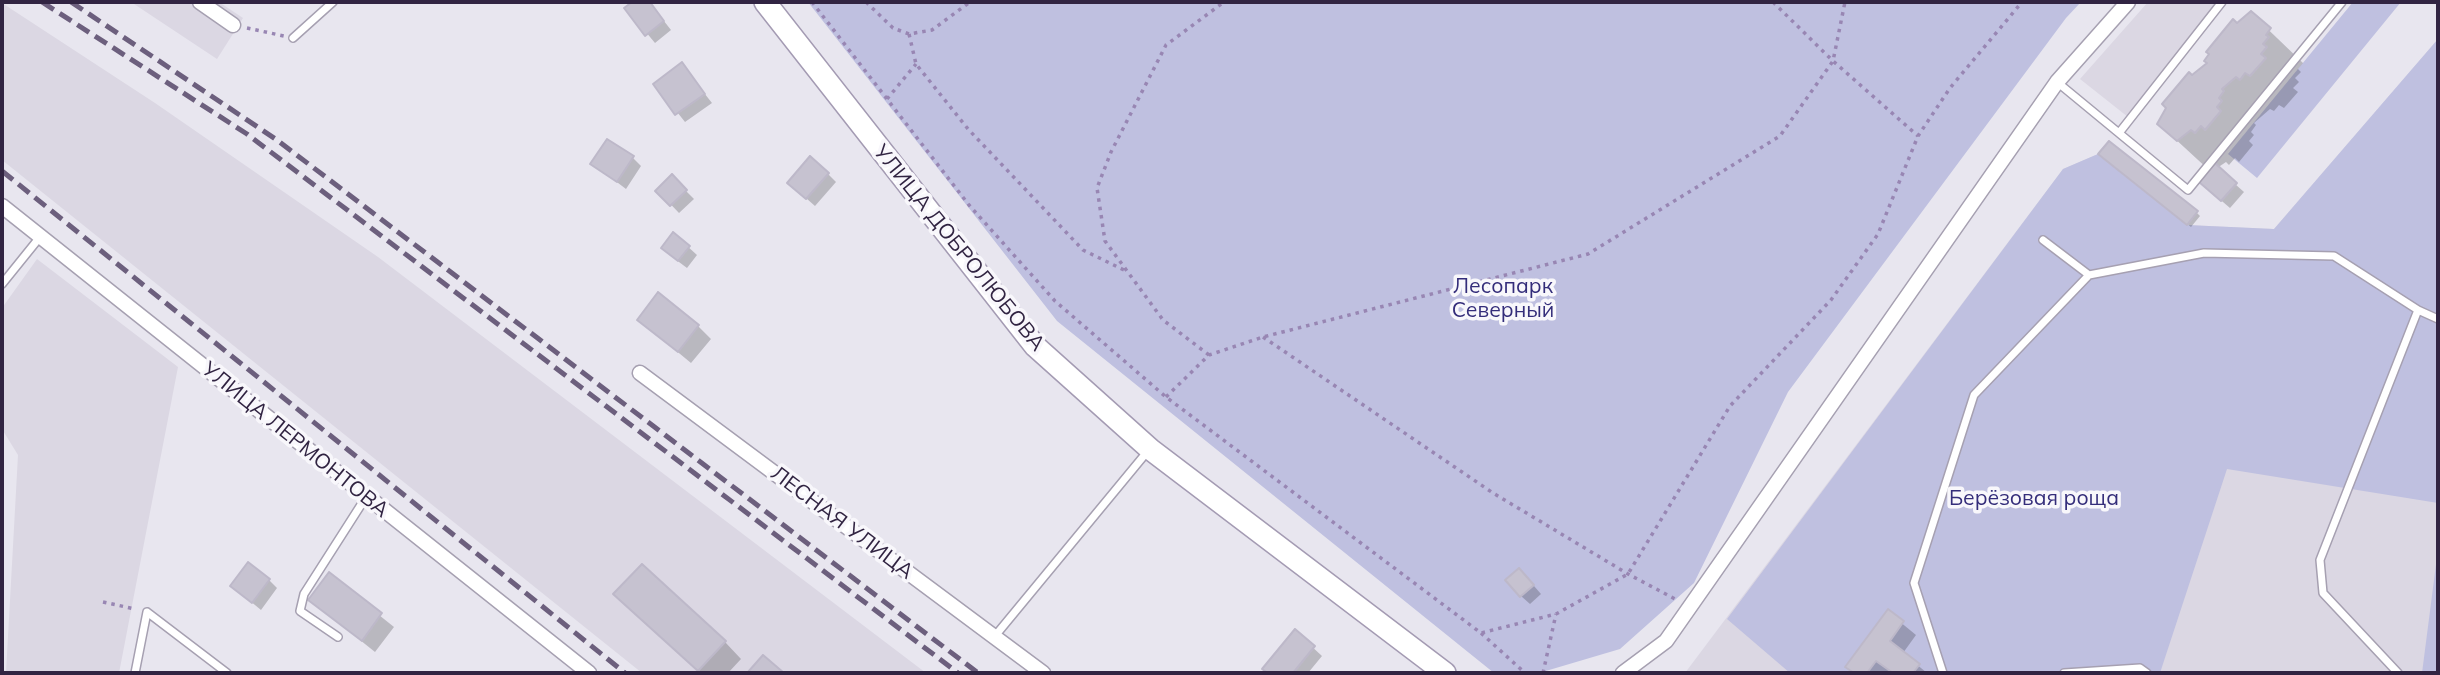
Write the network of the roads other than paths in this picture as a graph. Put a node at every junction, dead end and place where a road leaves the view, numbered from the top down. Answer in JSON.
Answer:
{"nodes":[{"id":1,"x":200,"y":2,"type":"edge"},
{"id":2,"x":333,"y":2,"type":"edge"},
{"id":3,"x":765,"y":2,"type":"edge"},
{"id":4,"x":2128,"y":2,"type":"edge"},
{"id":5,"x":2222,"y":2,"type":"edge"},
{"id":6,"x":2342,"y":2,"type":"edge"},
{"id":7,"x":233,"y":25,"type":"road end"},
{"id":8,"x":293,"y":38,"type":"road end"},
{"id":9,"x":2057,"y":82,"type":"junction"},
{"id":10,"x":2119,"y":133,"type":"junction"},
{"id":11,"x":2,"y":206,"type":"edge"},
{"id":12,"x":40,"y":237,"type":"junction"},
{"id":13,"x":2043,"y":240,"type":"dead end"},
{"id":14,"x":2089,"y":275,"type":"junction"},
{"id":15,"x":2,"y":284,"type":"edge"},
{"id":16,"x":2418,"y":310,"type":"junction"},
{"id":17,"x":2438,"y":319,"type":"edge"},
{"id":18,"x":640,"y":373,"type":"dead end"},
{"id":19,"x":1150,"y":449,"type":"junction"},
{"id":20,"x":366,"y":498,"type":"junction"},
{"id":21,"x":338,"y":636,"type":"dead end"},
{"id":22,"x":995,"y":636,"type":"junction"},
{"id":23,"x":135,"y":673,"type":"edge"},
{"id":24,"x":227,"y":673,"type":"edge"},
{"id":25,"x":589,"y":673,"type":"edge"},
{"id":26,"x":1043,"y":673,"type":"edge"},
{"id":27,"x":1445,"y":673,"type":"edge"},
{"id":28,"x":1623,"y":673,"type":"edge"},
{"id":29,"x":1943,"y":673,"type":"edge"},
{"id":30,"x":2064,"y":673,"type":"edge"},
{"id":31,"x":2147,"y":673,"type":"edge"},
{"id":32,"x":2398,"y":673,"type":"edge"}],
"edges":[{"from":1,"to":7,"type":"street"},
{"from":2,"to":8,"type":"lane"},
{"from":3,"to":19,"type":"street","name":"УЛИЦА ДОБРОЛЮБОВА"},
{"from":4,"to":9,"type":"street"},
{"from":5,"to":10,"type":"lane"},
{"from":6,"to":10,"type":"lane"},
{"from":9,"to":10,"type":"lane"},
{"from":9,"to":28,"type":"street"},
{"from":11,"to":12,"type":"street","name":"УЛИЦА ЛЕРМОНТОВА"},
{"from":12,"to":15,"type":"lane"},
{"from":12,"to":20,"type":"street","name":"УЛИЦА ЛЕРМОНТОВА"},
{"from":13,"to":14,"type":"lane"},
{"from":14,"to":16,"type":"lane"},
{"from":14,"to":29,"type":"lane"},
{"from":16,"to":17,"type":"lane"},
{"from":16,"to":32,"type":"lane"},
{"from":18,"to":22,"type":"street","name":"ЛЕСНАЯ УЛИЦА"},
{"from":19,"to":22,"type":"lane"},
{"from":19,"to":27,"type":"street","name":"УЛИЦА ДОБРОЛЮБОВА"},
{"from":20,"to":21,"type":"lane"},
{"from":20,"to":25,"type":"street","name":"УЛИЦА ЛЕРМОНТОВА"},
{"from":22,"to":26,"type":"street","name":"ЛЕСНАЯ УЛИЦА"},
{"from":23,"to":24,"type":"lane"},
{"from":30,"to":31,"type":"lane"}]}
